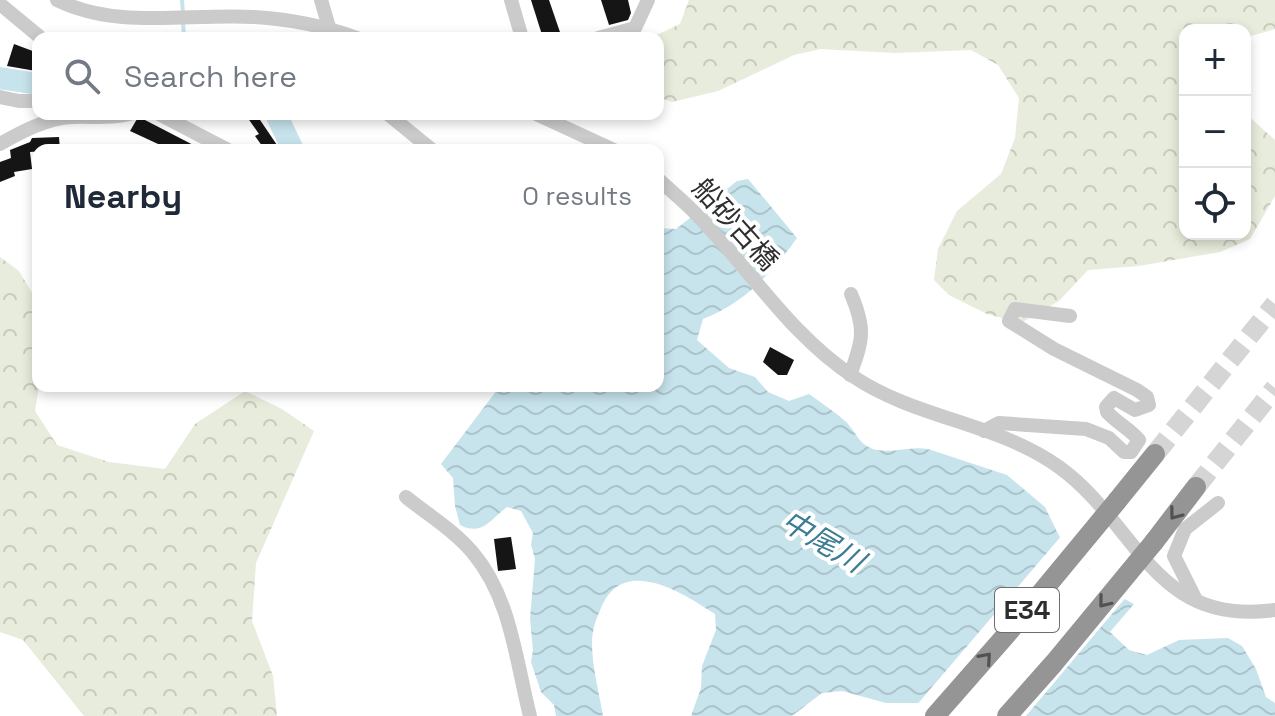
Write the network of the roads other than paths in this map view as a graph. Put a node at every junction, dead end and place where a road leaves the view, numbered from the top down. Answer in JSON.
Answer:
{"nodes":[{"id":1,"x":57,"y":0,"type":"edge"},
{"id":2,"x":321,"y":0,"type":"edge"},
{"id":3,"x":511,"y":0,"type":"edge"},
{"id":4,"x":648,"y":0,"type":"edge"},
{"id":5,"x":0,"y":4,"type":"edge"},
{"id":6,"x":34,"y":32,"type":"edge"},
{"id":7,"x":325,"y":32,"type":"edge"},
{"id":8,"x":330,"y":32,"type":"edge"},
{"id":9,"x":520,"y":32,"type":"edge"},
{"id":10,"x":620,"y":32,"type":"edge"},
{"id":11,"x":0,"y":97,"type":"edge"},
{"id":12,"x":32,"y":101,"type":"edge"},
{"id":13,"x":58,"y":120,"type":"edge"},
{"id":14,"x":170,"y":120,"type":"edge"},
{"id":15,"x":395,"y":120,"type":"edge"},
{"id":16,"x":549,"y":120,"type":"edge"},
{"id":17,"x":0,"y":144,"type":"edge"},
{"id":18,"x":216,"y":144,"type":"edge"},
{"id":19,"x":425,"y":144,"type":"edge"},
{"id":20,"x":601,"y":144,"type":"edge"},
{"id":21,"x":664,"y":184,"type":"edge"},
{"id":22,"x":851,"y":294,"type":"dead end"},
{"id":23,"x":1070,"y":316,"type":"dead end"},
{"id":24,"x":850,"y":375,"type":"junction"},
{"id":25,"x":984,"y":431,"type":"junction"},
{"id":26,"x":1155,"y":454,"type":"tunnel mouth"},
{"id":27,"x":1196,"y":487,"type":"tunnel mouth"},
{"id":28,"x":406,"y":497,"type":"dead end"},
{"id":29,"x":1218,"y":503,"type":"dead end"},
{"id":30,"x":1197,"y":602,"type":"junction"},
{"id":31,"x":1275,"y":610,"type":"edge"},
{"id":32,"x":530,"y":716,"type":"edge"},
{"id":33,"x":935,"y":716,"type":"edge"},
{"id":34,"x":1007,"y":716,"type":"edge"}],
"edges":[{"from":1,"to":7,"type":"street"},
{"from":2,"to":8,"type":"street"},
{"from":3,"to":9,"type":"street"},
{"from":4,"to":10,"type":"street"},
{"from":5,"to":6,"type":"street"},
{"from":11,"to":12,"type":"street"},
{"from":13,"to":17,"type":"street"},
{"from":14,"to":18,"type":"street"},
{"from":15,"to":19,"type":"street"},
{"from":16,"to":20,"type":"street"},
{"from":21,"to":24,"type":"street","name":"船砂古橋"},
{"from":22,"to":24,"type":"street"},
{"from":23,"to":25,"type":"street"},
{"from":24,"to":25,"type":"street","name":"船砂古橋"},
{"from":25,"to":30,"type":"street","name":"船砂古橋"},
{"from":33,"to":26,"type":"highway","number":"E34","one_way":true,"bridge":true},
{"from":27,"to":34,"type":"highway","number":"E34","one_way":true,"bridge":true},
{"from":28,"to":32,"type":"street"},
{"from":29,"to":30,"type":"street"},
{"from":30,"to":31,"type":"street","name":"船砂古橋"}]}
